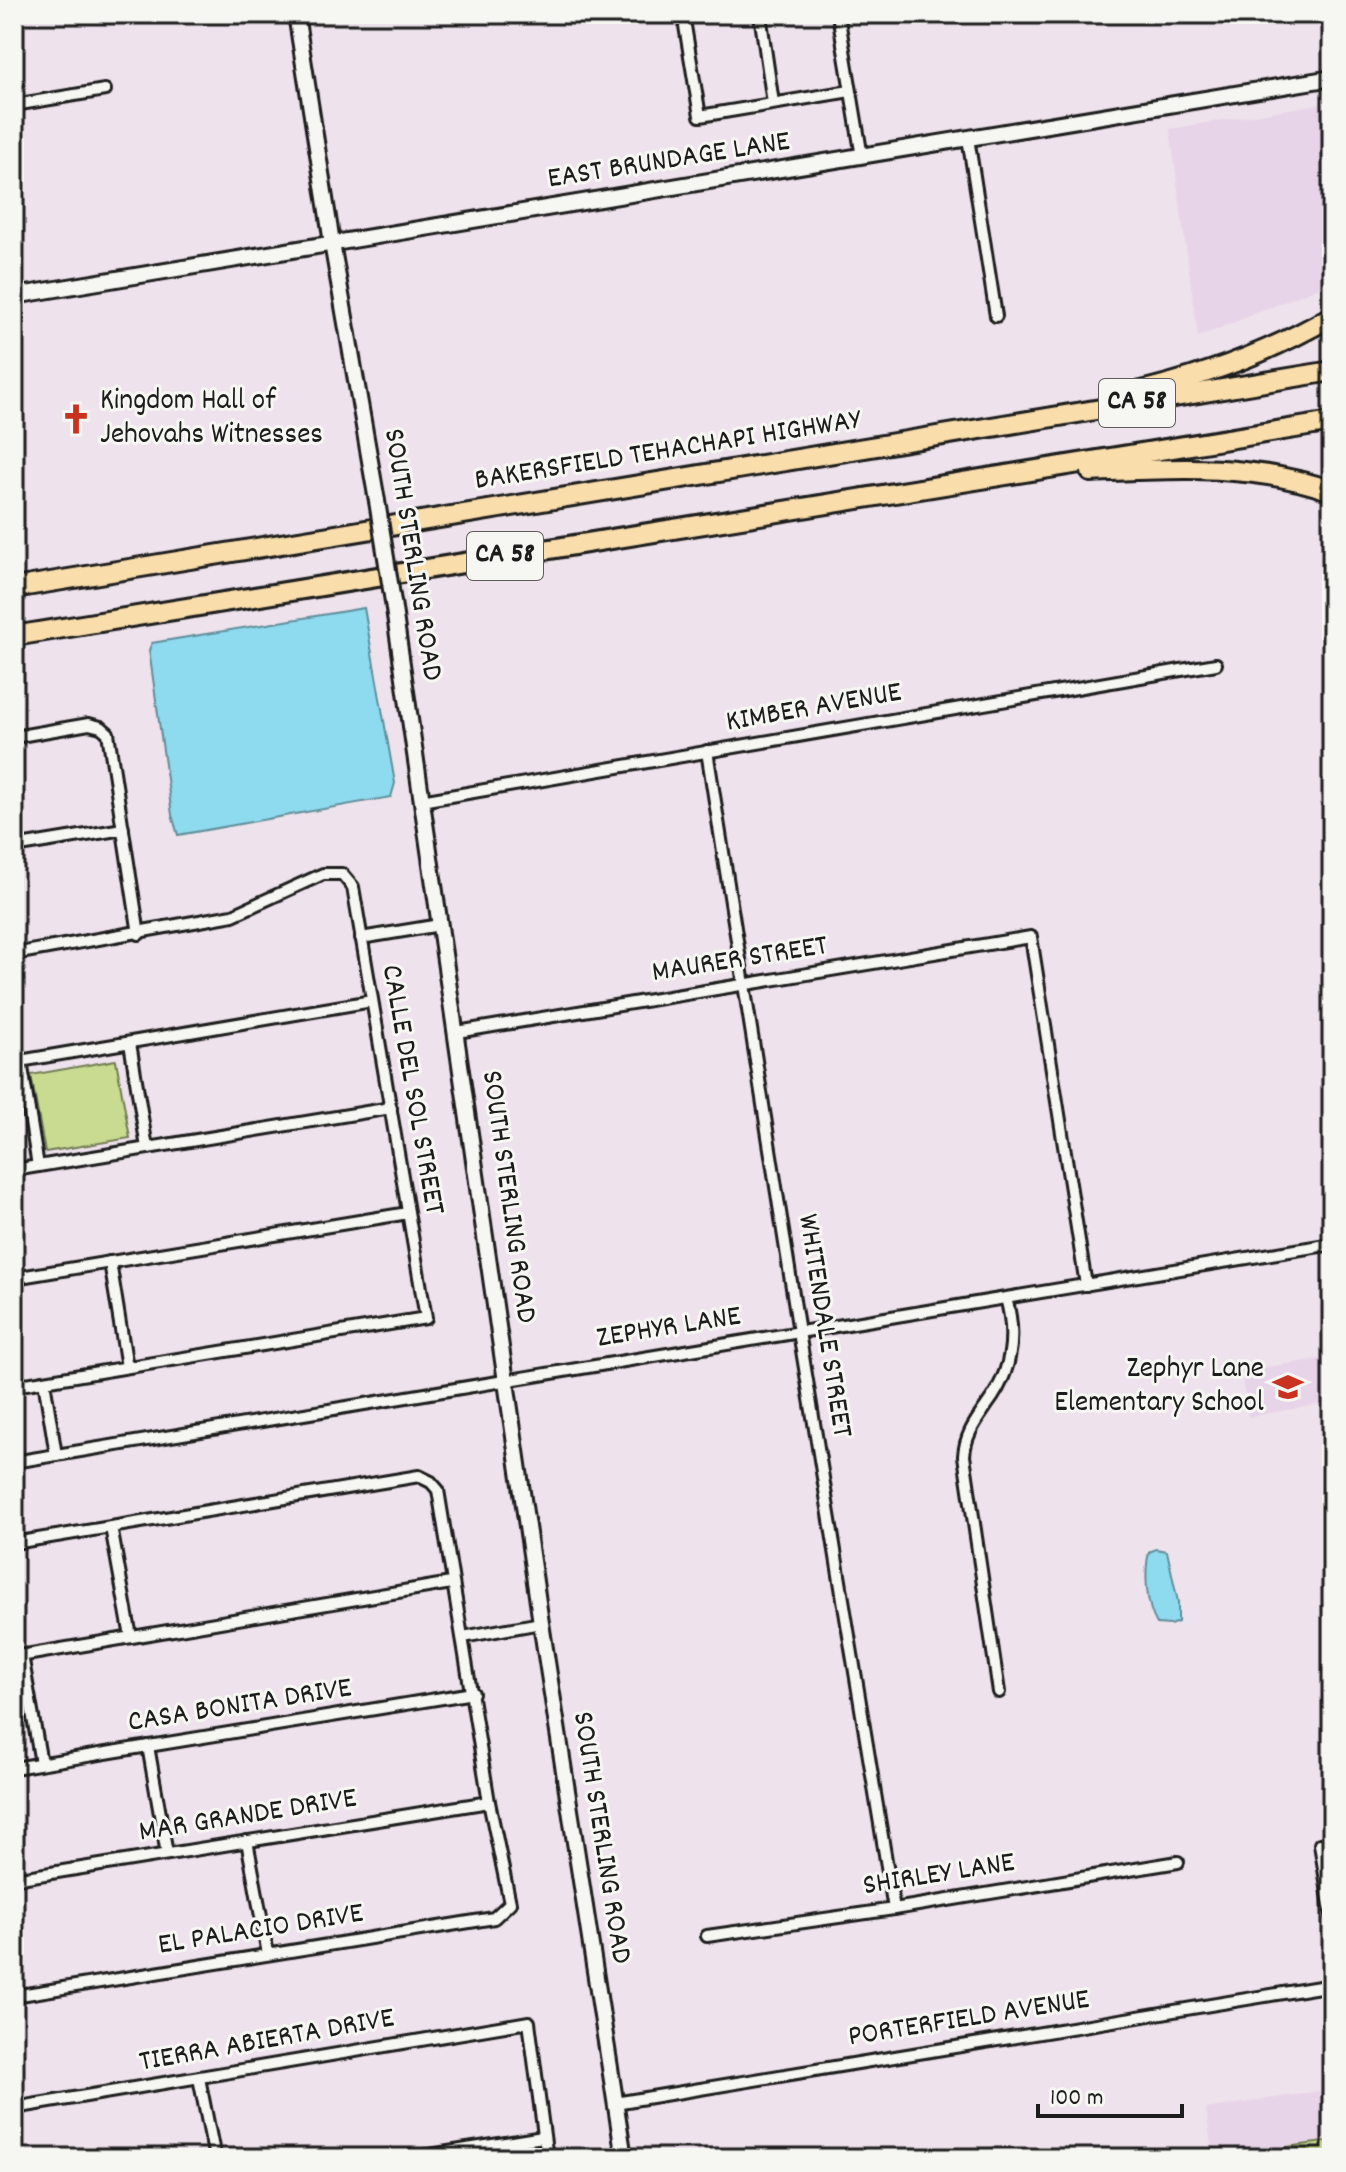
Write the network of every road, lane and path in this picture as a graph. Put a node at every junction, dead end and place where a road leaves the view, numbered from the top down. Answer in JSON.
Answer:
{"nodes":[{"id":1,"x":296,"y":14,"type":"edge"},
{"id":2,"x":683,"y":14,"type":"edge"},
{"id":3,"x":760,"y":14,"type":"edge"},
{"id":4,"x":838,"y":14,"type":"edge"},
{"id":5,"x":1332,"y":78,"type":"edge"},
{"id":6,"x":105,"y":90,"type":"dead end"},
{"id":7,"x":850,"y":91,"type":"junction"},
{"id":8,"x":773,"y":103,"type":"junction"},
{"id":9,"x":14,"y":105,"type":"edge"},
{"id":10,"x":968,"y":138,"type":"junction"},
{"id":11,"x":862,"y":157,"type":"junction"},
{"id":12,"x":332,"y":243,"type":"junction"},
{"id":13,"x":14,"y":296,"type":"edge"},
{"id":14,"x":996,"y":316,"type":"dead end"},
{"id":15,"x":1332,"y":316,"type":"edge"},
{"id":16,"x":1332,"y":371,"type":"edge"},
{"id":17,"x":1332,"y":422,"type":"edge"},
{"id":18,"x":942,"y":436,"type":"junction"},
{"id":19,"x":996,"y":478,"type":"junction"},
{"id":20,"x":1332,"y":491,"type":"edge"},
{"id":21,"x":14,"y":588,"type":"edge"},
{"id":22,"x":14,"y":636,"type":"edge"},
{"id":23,"x":1216,"y":664,"type":"dead end"},
{"id":24,"x":14,"y":737,"type":"edge"},
{"id":25,"x":707,"y":751,"type":"junction"},
{"id":26,"x":421,"y":801,"type":"junction"},
{"id":27,"x":123,"y":829,"type":"junction"},
{"id":28,"x":14,"y":847,"type":"edge"},
{"id":29,"x":440,"y":925,"type":"junction"},
{"id":30,"x":139,"y":934,"type":"junction"},
{"id":31,"x":361,"y":938,"type":"junction"},
{"id":32,"x":14,"y":954,"type":"edge"},
{"id":33,"x":744,"y":984,"type":"junction"},
{"id":34,"x":372,"y":1001,"type":"junction"},
{"id":35,"x":457,"y":1032,"type":"junction"},
{"id":36,"x":130,"y":1043,"type":"junction"},
{"id":37,"x":17,"y":1062,"type":"edge"},
{"id":38,"x":391,"y":1108,"type":"junction"},
{"id":39,"x":147,"y":1148,"type":"junction"},
{"id":40,"x":38,"y":1166,"type":"junction"},
{"id":41,"x":14,"y":1170,"type":"edge"},
{"id":42,"x":408,"y":1213,"type":"junction"},
{"id":43,"x":1332,"y":1244,"type":"edge"},
{"id":44,"x":110,"y":1262,"type":"junction"},
{"id":45,"x":14,"y":1278,"type":"edge"},
{"id":46,"x":1086,"y":1285,"type":"junction"},
{"id":47,"x":1006,"y":1298,"type":"junction"},
{"id":48,"x":799,"y":1332,"type":"junction"},
{"id":49,"x":127,"y":1367,"type":"junction"},
{"id":50,"x":506,"y":1380,"type":"junction"},
{"id":51,"x":44,"y":1381,"type":"junction"},
{"id":52,"x":14,"y":1386,"type":"edge"},
{"id":53,"x":56,"y":1455,"type":"junction"},
{"id":54,"x":14,"y":1462,"type":"edge"},
{"id":55,"x":111,"y":1527,"type":"junction"},
{"id":56,"x":14,"y":1543,"type":"edge"},
{"id":57,"x":451,"y":1583,"type":"junction"},
{"id":58,"x":541,"y":1623,"type":"junction"},
{"id":59,"x":131,"y":1637,"type":"junction"},
{"id":60,"x":463,"y":1637,"type":"junction"},
{"id":61,"x":18,"y":1656,"type":"edge"},
{"id":62,"x":999,"y":1692,"type":"dead end"},
{"id":63,"x":473,"y":1693,"type":"junction"},
{"id":64,"x":148,"y":1746,"type":"junction"},
{"id":65,"x":41,"y":1763,"type":"junction"},
{"id":66,"x":14,"y":1768,"type":"edge"},
{"id":67,"x":489,"y":1802,"type":"junction"},
{"id":68,"x":247,"y":1841,"type":"junction"},
{"id":69,"x":1320,"y":1844,"type":"dead end"},
{"id":70,"x":167,"y":1854,"type":"junction"},
{"id":71,"x":1178,"y":1862,"type":"dead end"},
{"id":72,"x":14,"y":1879,"type":"edge"},
{"id":73,"x":894,"y":1909,"type":"junction"},
{"id":74,"x":1332,"y":1918,"type":"edge"},
{"id":75,"x":707,"y":1936,"type":"dead end"},
{"id":76,"x":268,"y":1954,"type":"junction"},
{"id":77,"x":1332,"y":1985,"type":"edge"},
{"id":78,"x":14,"y":1996,"type":"edge"},
{"id":79,"x":199,"y":2078,"type":"junction"},
{"id":80,"x":615,"y":2103,"type":"junction"},
{"id":81,"x":14,"y":2108,"type":"edge"},
{"id":82,"x":543,"y":2137,"type":"junction"},
{"id":83,"x":215,"y":2158,"type":"edge"},
{"id":84,"x":410,"y":2158,"type":"edge"},
{"id":85,"x":547,"y":2158,"type":"edge"},
{"id":86,"x":624,"y":2158,"type":"edge"}],
"edges":[{"from":1,"to":12,"type":"street","name":"SOUTH STERLING ROAD"},
{"from":2,"to":8,"type":"street"},
{"from":3,"to":8,"type":"street"},
{"from":4,"to":7,"type":"street"},
{"from":5,"to":10,"type":"street","name":"EAST BRUNDAGE LANE"},
{"from":6,"to":9,"type":"street"},
{"from":7,"to":8,"type":"street"},
{"from":7,"to":11,"type":"street"},
{"from":10,"to":11,"type":"street","name":"EAST BRUNDAGE LANE"},
{"from":10,"to":14,"type":"street"},
{"from":11,"to":12,"type":"street","name":"EAST BRUNDAGE LANE"},
{"from":12,"to":13,"type":"street","name":"EAST BRUNDAGE LANE"},
{"from":12,"to":26,"type":"street","name":"SOUTH STERLING ROAD","bridge":true},
{"from":15,"to":18,"type":"highway"},
{"from":16,"to":18,"type":"highway","name":"BAKERSFIELD TEHACHAPI HIGHWAY","number":"CA 58"},
{"from":17,"to":19,"type":"highway","number":"CA 58"},
{"from":18,"to":21,"type":"highway","name":"BAKERSFIELD TEHACHAPI HIGHWAY","number":"CA 58"},
{"from":19,"to":20,"type":"highway"},
{"from":19,"to":22,"type":"highway","number":"CA 58"},
{"from":23,"to":25,"type":"street","name":"KIMBER AVENUE"},
{"from":24,"to":27,"type":"street"},
{"from":25,"to":26,"type":"street","name":"KIMBER AVENUE"},
{"from":25,"to":33,"type":"street","name":"WHITENDALE STREET"},
{"from":26,"to":29,"type":"street","name":"SOUTH STERLING ROAD"},
{"from":27,"to":28,"type":"street"},
{"from":27,"to":30,"type":"street"},
{"from":29,"to":31,"type":"street"},
{"from":29,"to":35,"type":"street","name":"SOUTH STERLING ROAD"},
{"from":30,"to":31,"type":"street","name":"CALLE DEL SOL STREET"},
{"from":30,"to":32,"type":"street"},
{"from":31,"to":34,"type":"street","name":"CALLE DEL SOL STREET"},
{"from":33,"to":35,"type":"street","name":"MAURER STREET"},
{"from":33,"to":46,"type":"street","name":"MAURER STREET"},
{"from":33,"to":48,"type":"street","name":"WHITENDALE STREET"},
{"from":34,"to":36,"type":"street"},
{"from":34,"to":38,"type":"street","name":"CALLE DEL SOL STREET"},
{"from":35,"to":50,"type":"street","name":"SOUTH STERLING ROAD"},
{"from":36,"to":37,"type":"street"},
{"from":36,"to":39,"type":"street"},
{"from":37,"to":40,"type":"street"},
{"from":38,"to":39,"type":"street"},
{"from":38,"to":42,"type":"street","name":"CALLE DEL SOL STREET"},
{"from":39,"to":40,"type":"street"},
{"from":40,"to":41,"type":"street"},
{"from":42,"to":44,"type":"street"},
{"from":42,"to":49,"type":"street","name":"CALLE DEL SOL STREET"},
{"from":43,"to":46,"type":"street","name":"ZEPHYR LANE"},
{"from":44,"to":45,"type":"street"},
{"from":44,"to":49,"type":"street"},
{"from":46,"to":47,"type":"street","name":"ZEPHYR LANE"},
{"from":47,"to":48,"type":"street","name":"ZEPHYR LANE"},
{"from":47,"to":62,"type":"street"},
{"from":48,"to":50,"type":"street","name":"ZEPHYR LANE"},
{"from":48,"to":73,"type":"street","name":"WHITENDALE STREET"},
{"from":49,"to":51,"type":"street"},
{"from":50,"to":53,"type":"street","name":"ZEPHYR LANE"},
{"from":50,"to":58,"type":"street","name":"SOUTH STERLING ROAD"},
{"from":51,"to":52,"type":"street"},
{"from":51,"to":53,"type":"street"},
{"from":53,"to":54,"type":"street","name":"ZEPHYR LANE"},
{"from":55,"to":56,"type":"street"},
{"from":55,"to":57,"type":"street"},
{"from":55,"to":59,"type":"street"},
{"from":57,"to":59,"type":"street"},
{"from":57,"to":60,"type":"street"},
{"from":58,"to":60,"type":"street"},
{"from":58,"to":80,"type":"street","name":"SOUTH STERLING ROAD"},
{"from":59,"to":61,"type":"street"},
{"from":60,"to":63,"type":"street"},
{"from":61,"to":65,"type":"street"},
{"from":63,"to":64,"type":"street","name":"CASA BONITA DRIVE"},
{"from":63,"to":67,"type":"street"},
{"from":64,"to":65,"type":"street","name":"CASA BONITA DRIVE"},
{"from":64,"to":70,"type":"street"},
{"from":65,"to":66,"type":"street","name":"CASA BONITA DRIVE"},
{"from":67,"to":68,"type":"street","name":"MAR GRANDE DRIVE"},
{"from":67,"to":76,"type":"street","name":"EL PALACIO DRIVE"},
{"from":68,"to":70,"type":"street","name":"MAR GRANDE DRIVE"},
{"from":68,"to":76,"type":"street"},
{"from":69,"to":74,"type":"street"},
{"from":70,"to":72,"type":"street","name":"MAR GRANDE DRIVE"},
{"from":71,"to":73,"type":"street","name":"SHIRLEY LANE"},
{"from":73,"to":75,"type":"street","name":"SHIRLEY LANE"},
{"from":76,"to":78,"type":"street","name":"EL PALACIO DRIVE"},
{"from":77,"to":80,"type":"street","name":"PORTERFIELD AVENUE"},
{"from":79,"to":81,"type":"street","name":"TIERRA ABIERTA DRIVE"},
{"from":79,"to":82,"type":"street","name":"TIERRA ABIERTA DRIVE"},
{"from":79,"to":83,"type":"street"},
{"from":80,"to":86,"type":"street","name":"SOUTH STERLING ROAD"},
{"from":82,"to":84,"type":"street"},
{"from":82,"to":85,"type":"street"}]}
